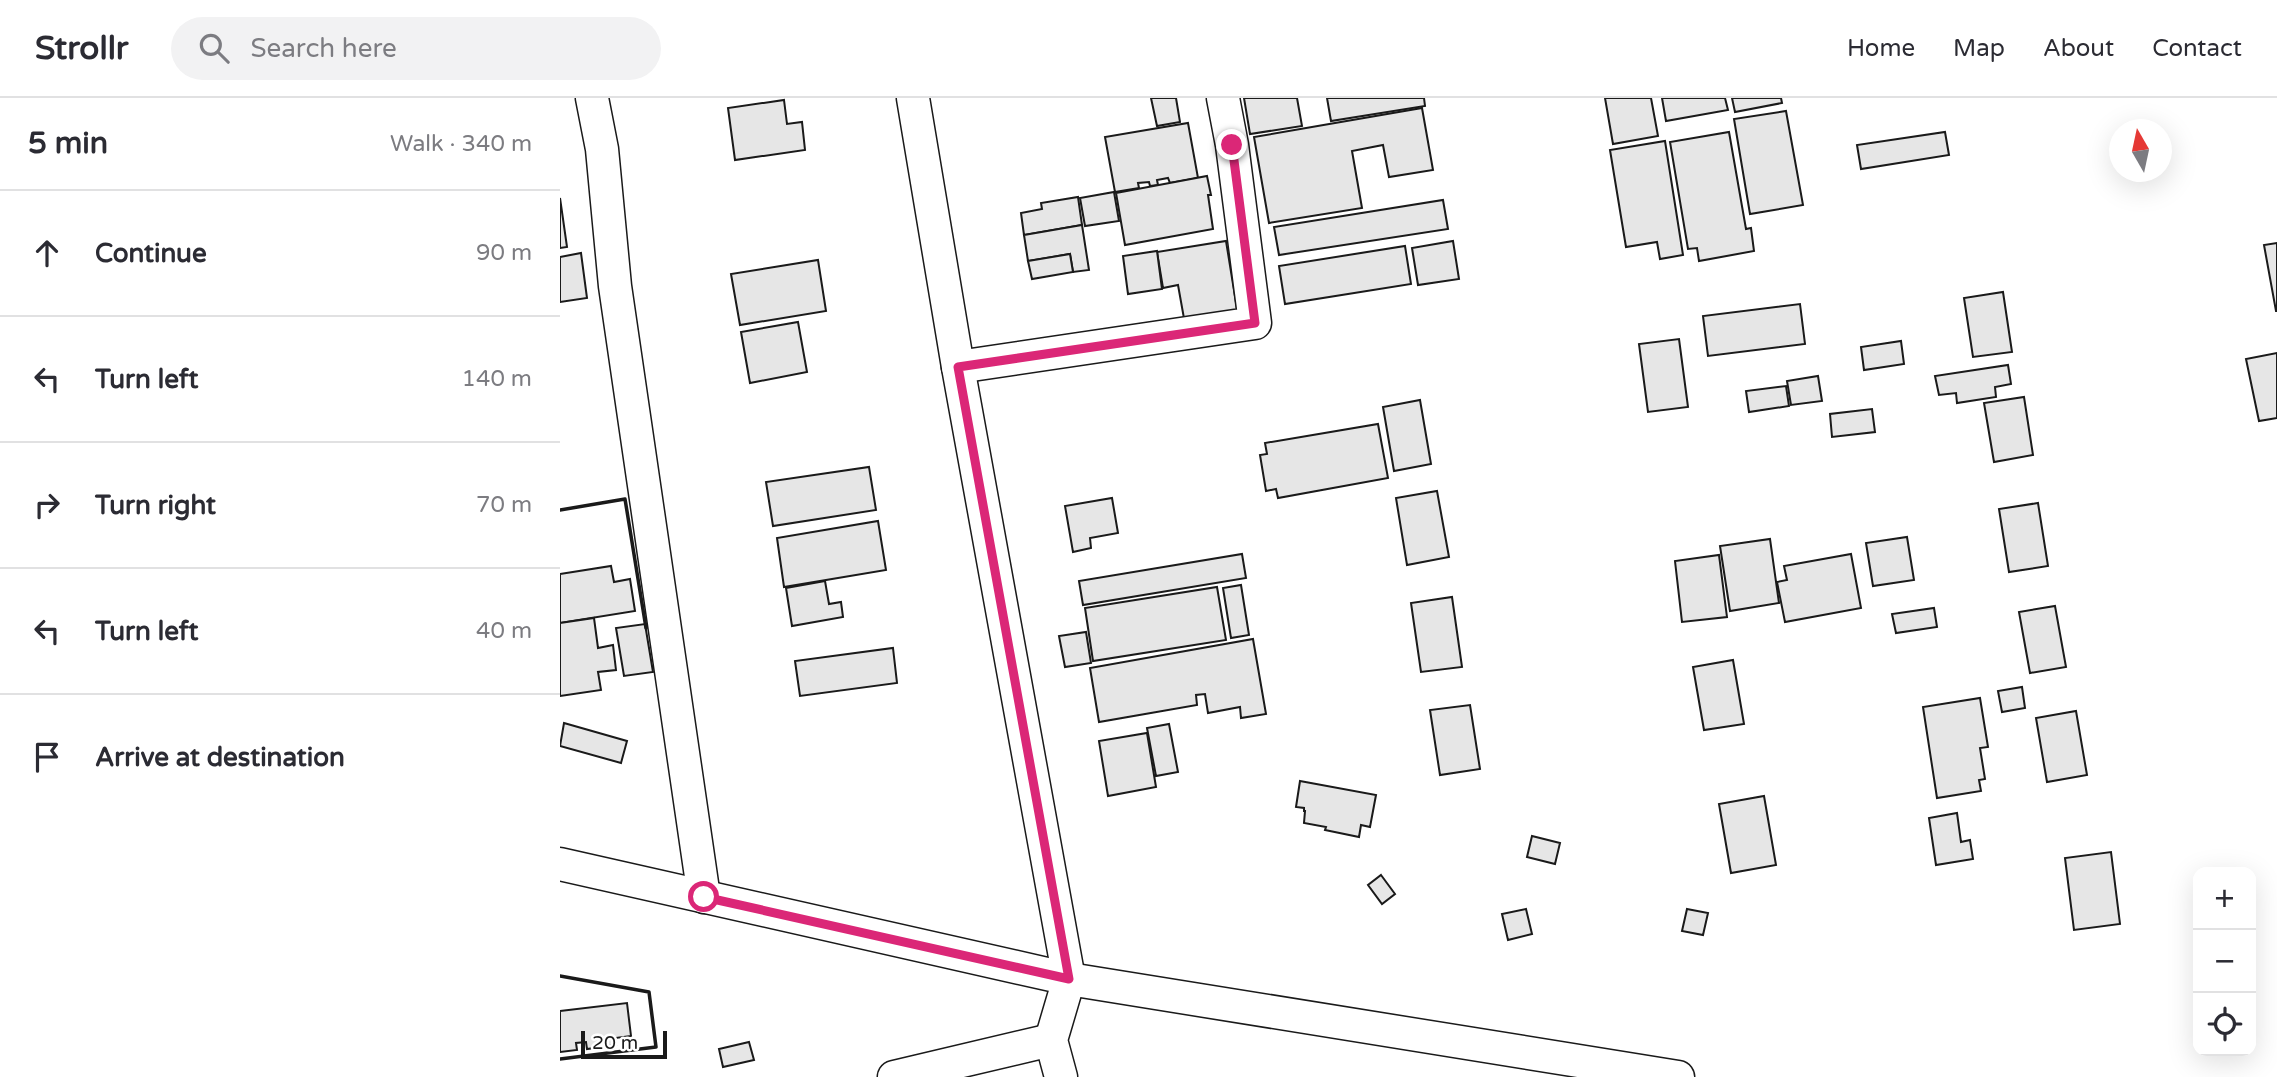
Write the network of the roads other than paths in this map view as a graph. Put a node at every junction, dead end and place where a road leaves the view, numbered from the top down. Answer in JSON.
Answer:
{"nodes":[{"id":1,"x":592,"y":98,"type":"edge"},
{"id":2,"x":914,"y":98,"type":"edge"},
{"id":3,"x":1223,"y":98,"type":"edge"},
{"id":4,"x":958,"y":367,"type":"junction"},
{"id":5,"x":560,"y":864,"type":"edge"},
{"id":6,"x":704,"y":897,"type":"junction"},
{"id":7,"x":1069,"y":979,"type":"junction"},
{"id":8,"x":1051,"y":1040,"type":"junction"},
{"id":9,"x":894,"y":1077,"type":"edge"},
{"id":10,"x":1061,"y":1077,"type":"edge"},
{"id":11,"x":1678,"y":1077,"type":"edge"}],
"edges":[{"from":1,"to":6,"type":"street"},
{"from":2,"to":4,"type":"street"},
{"from":3,"to":4,"type":"street"},
{"from":4,"to":7,"type":"street"},
{"from":5,"to":6,"type":"street"},
{"from":6,"to":7,"type":"street"},
{"from":7,"to":8,"type":"street"},
{"from":7,"to":11,"type":"street"},
{"from":8,"to":9,"type":"street"},
{"from":8,"to":10,"type":"street"}]}
